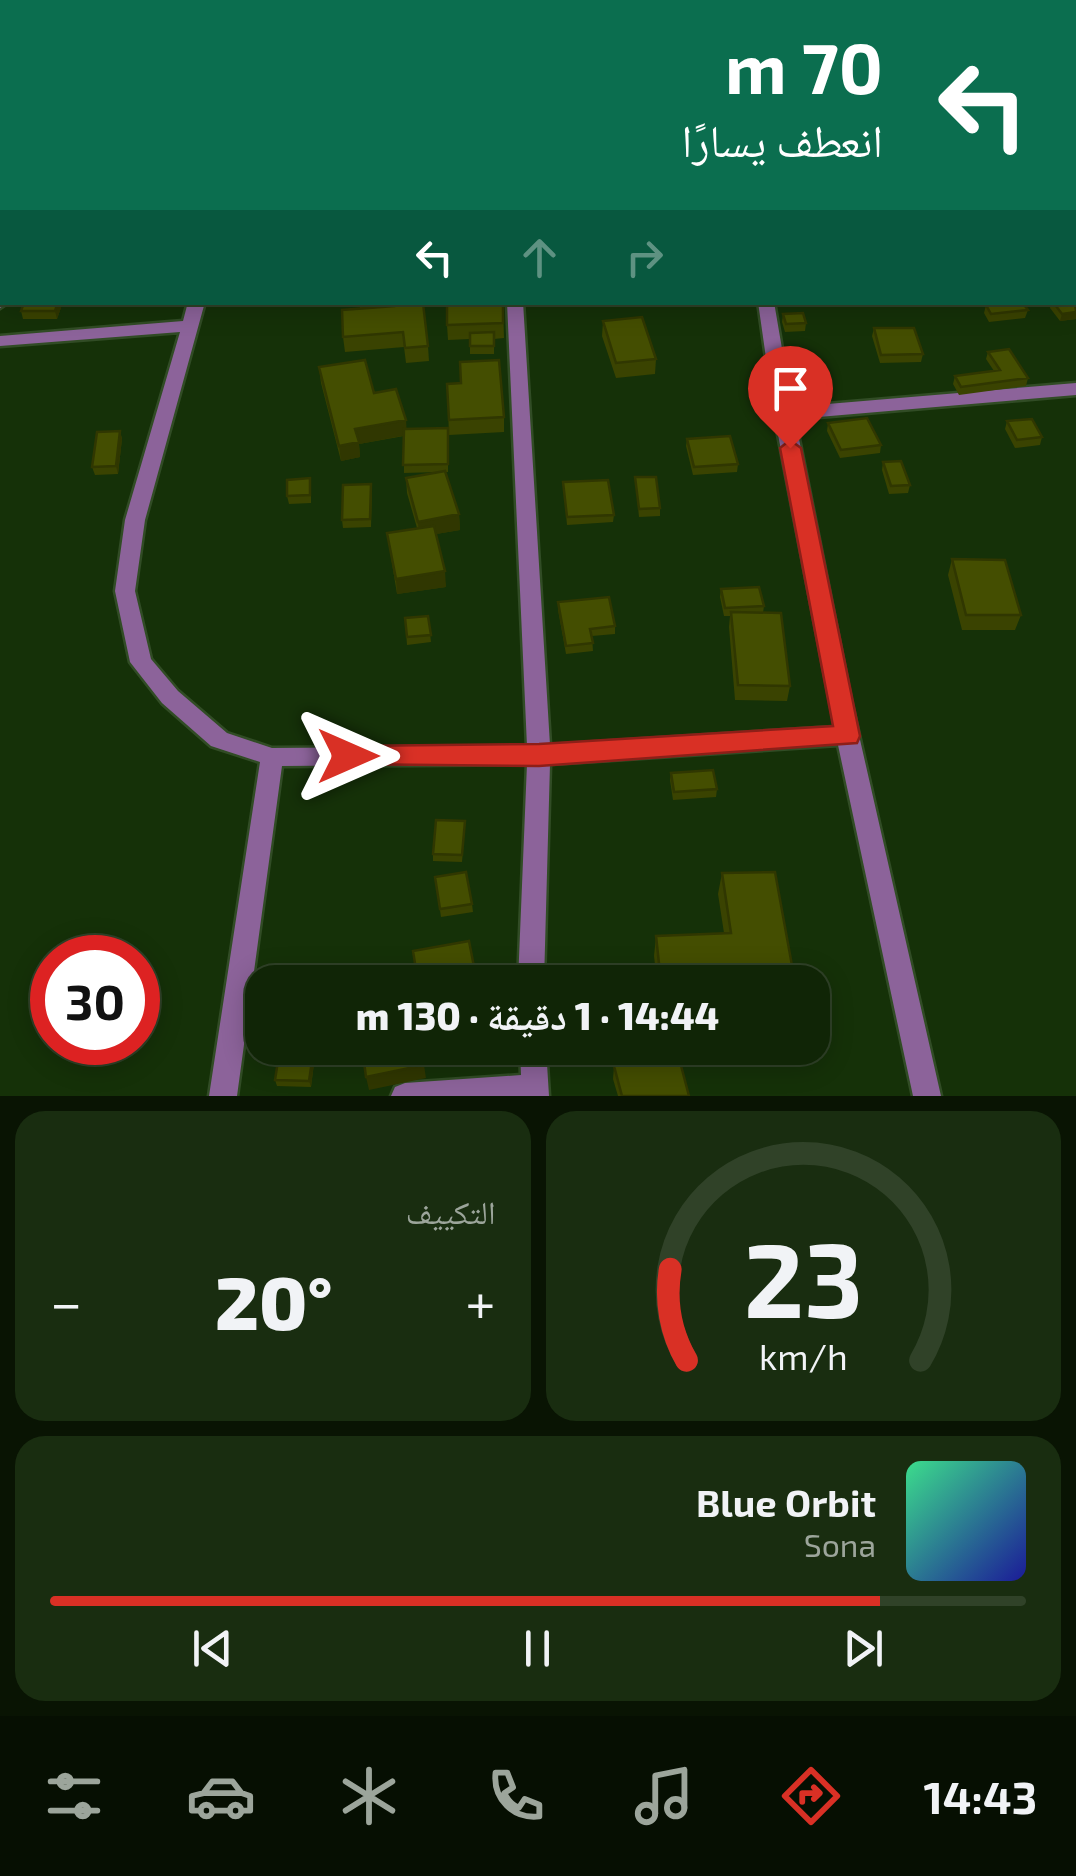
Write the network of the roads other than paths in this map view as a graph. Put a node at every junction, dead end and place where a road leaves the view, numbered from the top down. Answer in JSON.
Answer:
{"nodes":[{"id":1,"x":196,"y":305,"type":"edge"},
{"id":2,"x":515,"y":305,"type":"edge"},
{"id":3,"x":766,"y":305,"type":"edge"},
{"id":4,"x":188,"y":326,"type":"junction"},
{"id":5,"x":0,"y":341,"type":"edge"},
{"id":6,"x":1076,"y":388,"type":"edge"},
{"id":7,"x":783,"y":414,"type":"junction"},
{"id":8,"x":848,"y":736,"type":"junction"},
{"id":9,"x":539,"y":755,"type":"junction"},
{"id":10,"x":272,"y":757,"type":"junction"},
{"id":11,"x":532,"y":965,"type":"edge"},
{"id":12,"x":534,"y":1065,"type":"edge"},
{"id":13,"x":535,"y":1092,"type":"edge"},
{"id":14,"x":223,"y":1096,"type":"edge"},
{"id":15,"x":405,"y":1096,"type":"edge"},
{"id":16,"x":927,"y":1096,"type":"edge"}],
"edges":[{"from":1,"to":4,"type":"street"},
{"from":2,"to":9,"type":"street"},
{"from":3,"to":7,"type":"street"},
{"from":4,"to":5,"type":"street"},
{"from":4,"to":10,"type":"street"},
{"from":6,"to":7,"type":"street"},
{"from":7,"to":8,"type":"street"},
{"from":8,"to":9,"type":"street"},
{"from":8,"to":16,"type":"street"},
{"from":9,"to":10,"type":"street"},
{"from":9,"to":11,"type":"street"},
{"from":10,"to":14,"type":"street"},
{"from":12,"to":13,"type":"street"},
{"from":13,"to":15,"type":"street"}]}
